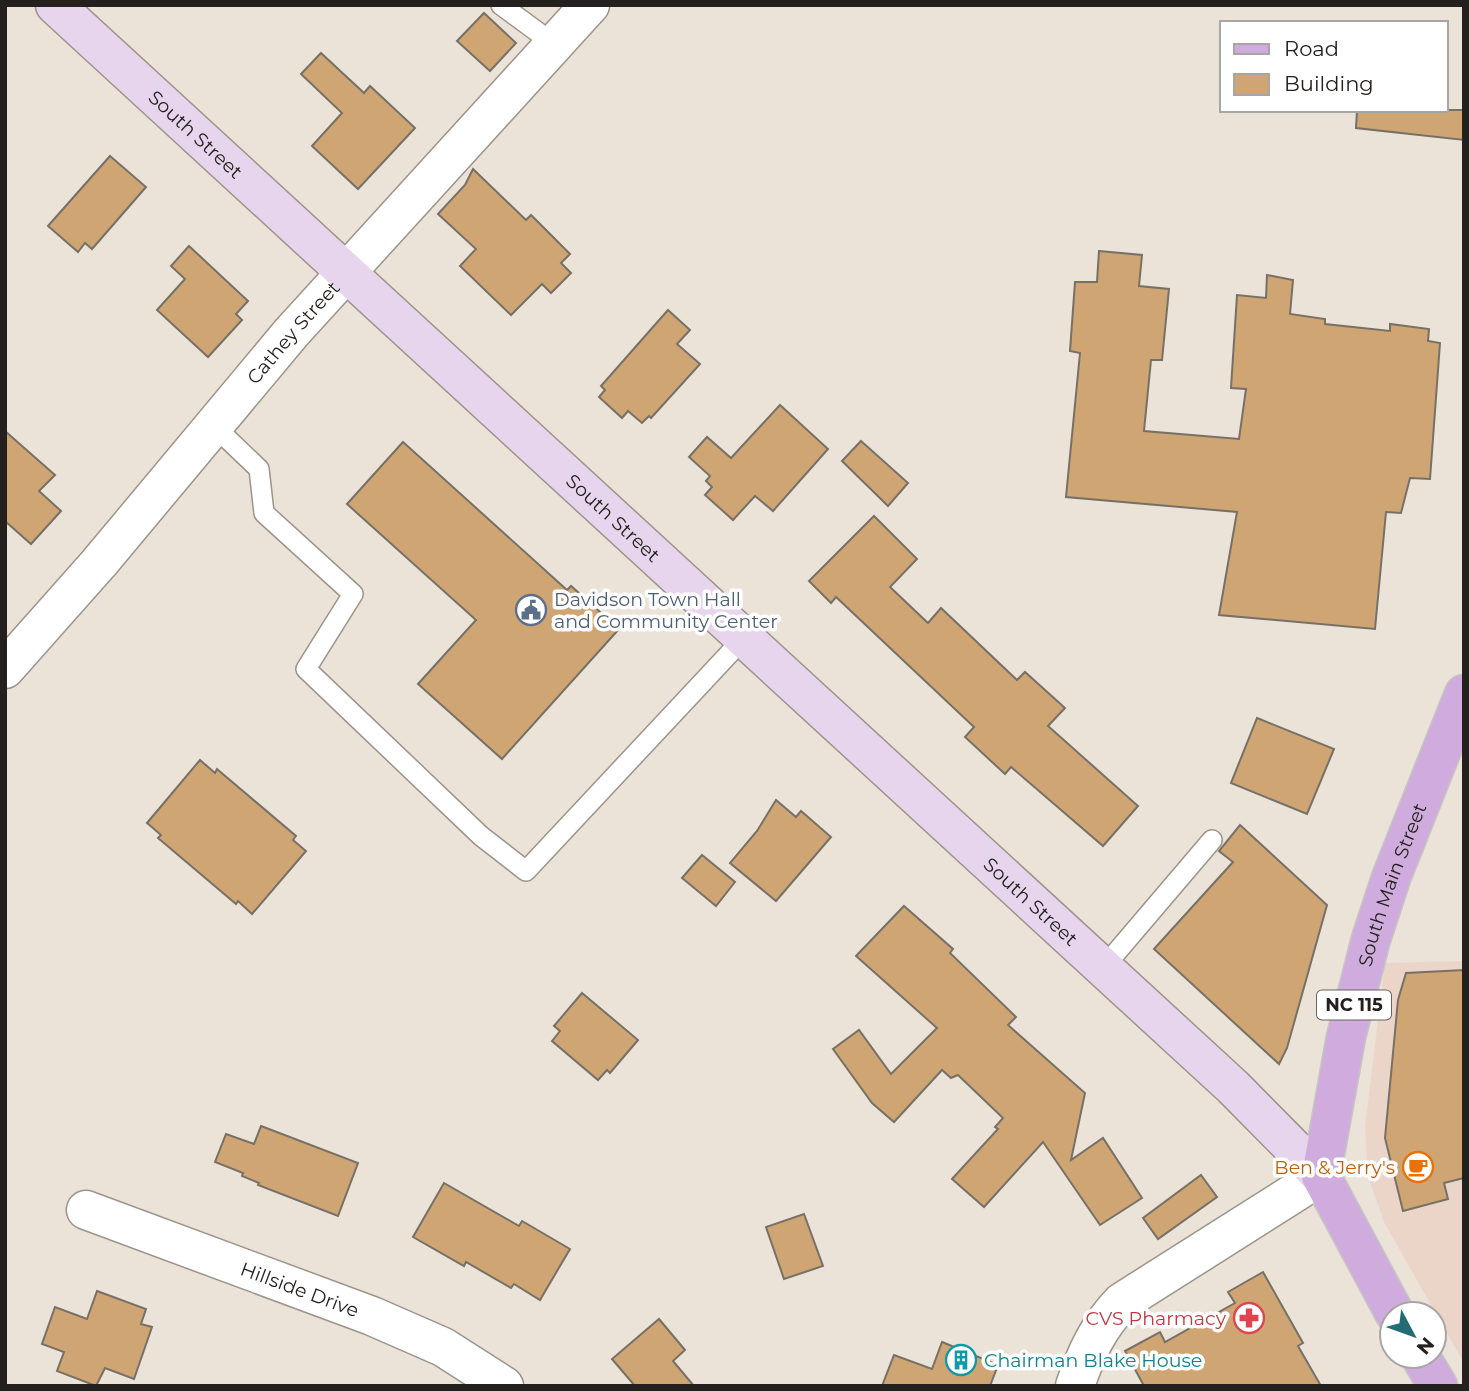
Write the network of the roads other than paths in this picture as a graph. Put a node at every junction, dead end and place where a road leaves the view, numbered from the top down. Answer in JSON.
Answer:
{"nodes":[{"id":1,"x":55,"y":5,"type":"edge"},
{"id":2,"x":500,"y":5,"type":"edge"},
{"id":3,"x":590,"y":5,"type":"edge"},
{"id":4,"x":554,"y":44,"type":"junction"},
{"id":5,"x":346,"y":272,"type":"junction"},
{"id":6,"x":214,"y":425,"type":"junction"},
{"id":7,"x":743,"y":639,"type":"junction"},
{"id":8,"x":5,"y":669,"type":"edge"},
{"id":9,"x":1464,"y":694,"type":"edge"},
{"id":10,"x":1212,"y":840,"type":"dead end"},
{"id":11,"x":1103,"y":968,"type":"junction"},
{"id":12,"x":1321,"y":1176,"type":"junction"},
{"id":13,"x":86,"y":1210,"type":"dead end"},
{"id":14,"x":1387,"y":1300,"type":"edge"},
{"id":15,"x":1428,"y":1370,"type":"edge"},
{"id":16,"x":504,"y":1386,"type":"edge"},
{"id":17,"x":1075,"y":1386,"type":"edge"},
{"id":18,"x":1438,"y":1386,"type":"edge"}],
"edges":[{"from":1,"to":5,"type":"street","name":"South Street"},
{"from":2,"to":4,"type":"lane"},
{"from":3,"to":4,"type":"street","name":"Cathey Street"},
{"from":4,"to":5,"type":"street","name":"Cathey Street"},
{"from":5,"to":6,"type":"street","name":"Cathey Street"},
{"from":5,"to":7,"type":"street","name":"South Street"},
{"from":6,"to":7,"type":"lane"},
{"from":6,"to":8,"type":"street","name":"Cathey Street"},
{"from":7,"to":11,"type":"street","name":"South Street"},
{"from":9,"to":12,"type":"main road","name":"South Main Street","number":"NC 115"},
{"from":10,"to":11,"type":"lane"},
{"from":11,"to":12,"type":"street","name":"South Street"},
{"from":12,"to":14,"type":"main road"},
{"from":12,"to":17,"type":"street"},
{"from":13,"to":16,"type":"street","name":"Hillside Drive"},
{"from":15,"to":18,"type":"main road"}]}
